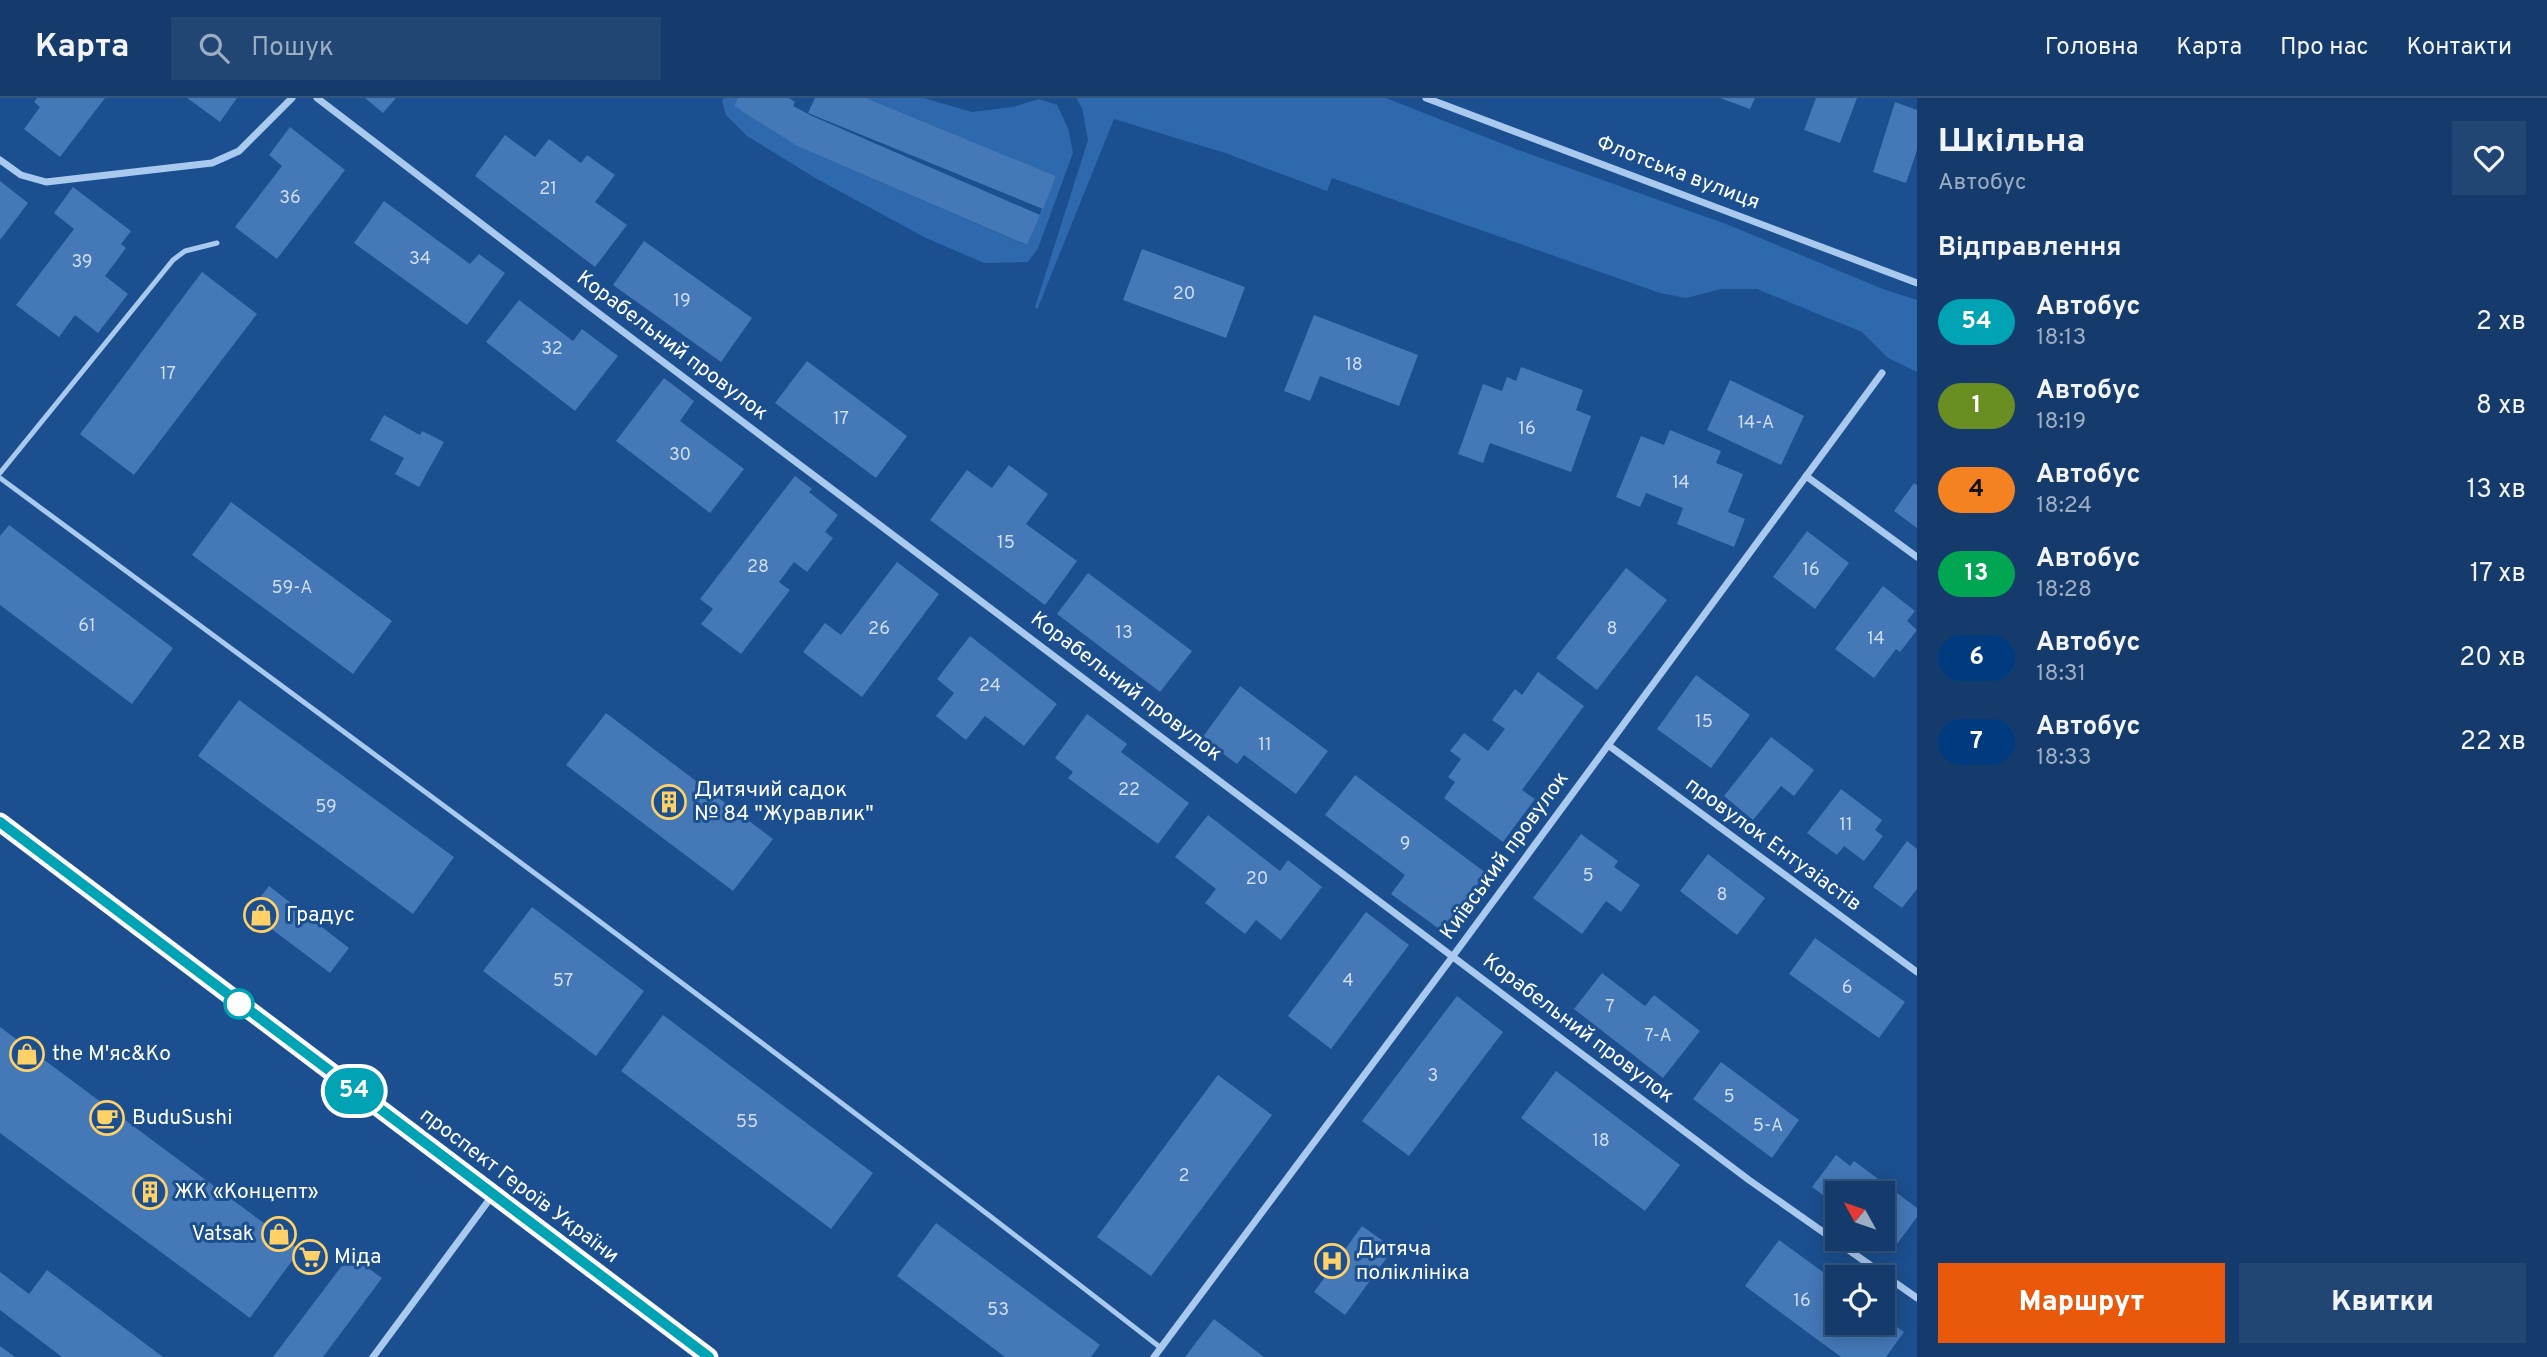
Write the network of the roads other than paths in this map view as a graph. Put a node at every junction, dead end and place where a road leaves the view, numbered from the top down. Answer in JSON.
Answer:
{"nodes":[{"id":1,"x":292,"y":98,"type":"edge"},
{"id":2,"x":317,"y":98,"type":"edge"},
{"id":3,"x":1426,"y":98,"type":"edge"},
{"id":4,"x":0,"y":160,"type":"edge"},
{"id":5,"x":217,"y":243,"type":"dead end"},
{"id":6,"x":1917,"y":283,"type":"edge"},
{"id":7,"x":1882,"y":373,"type":"dead end"},
{"id":8,"x":0,"y":475,"type":"edge"},
{"id":9,"x":1806,"y":476,"type":"junction"},
{"id":10,"x":1917,"y":557,"type":"edge"},
{"id":11,"x":1608,"y":745,"type":"junction"},
{"id":12,"x":0,"y":822,"type":"edge"},
{"id":13,"x":1453,"y":956,"type":"junction"},
{"id":14,"x":1917,"y":972,"type":"edge"},
{"id":15,"x":492,"y":1195,"type":"junction"},
{"id":16,"x":1917,"y":1298,"type":"edge"},
{"id":17,"x":1161,"y":1348,"type":"junction"},
{"id":18,"x":373,"y":1357,"type":"edge"},
{"id":19,"x":709,"y":1357,"type":"edge"},
{"id":20,"x":1154,"y":1357,"type":"edge"}],
"edges":[{"from":1,"to":4,"type":"street"},
{"from":2,"to":13,"type":"street","name":"Корабельний провулок"},
{"from":3,"to":6,"type":"street","name":"Флотська вулиця"},
{"from":5,"to":8,"type":"lane"},
{"from":7,"to":9,"type":"street","name":"Київський провулок"},
{"from":8,"to":17,"type":"lane"},
{"from":9,"to":10,"type":"street"},
{"from":9,"to":11,"type":"street","name":"Київський провулок"},
{"from":11,"to":13,"type":"street","name":"Київський провулок"},
{"from":11,"to":14,"type":"street","name":"провулок Ентузіастів"},
{"from":12,"to":15,"type":"highway","name":"проспект Героїв України"},
{"from":13,"to":16,"type":"street","name":"Корабельний провулок"},
{"from":13,"to":17,"type":"street","name":"Київський провулок"},
{"from":15,"to":18,"type":"street"},
{"from":15,"to":19,"type":"highway","name":"проспект Героїв України"},
{"from":17,"to":20,"type":"street","name":"Київський провулок"}]}
